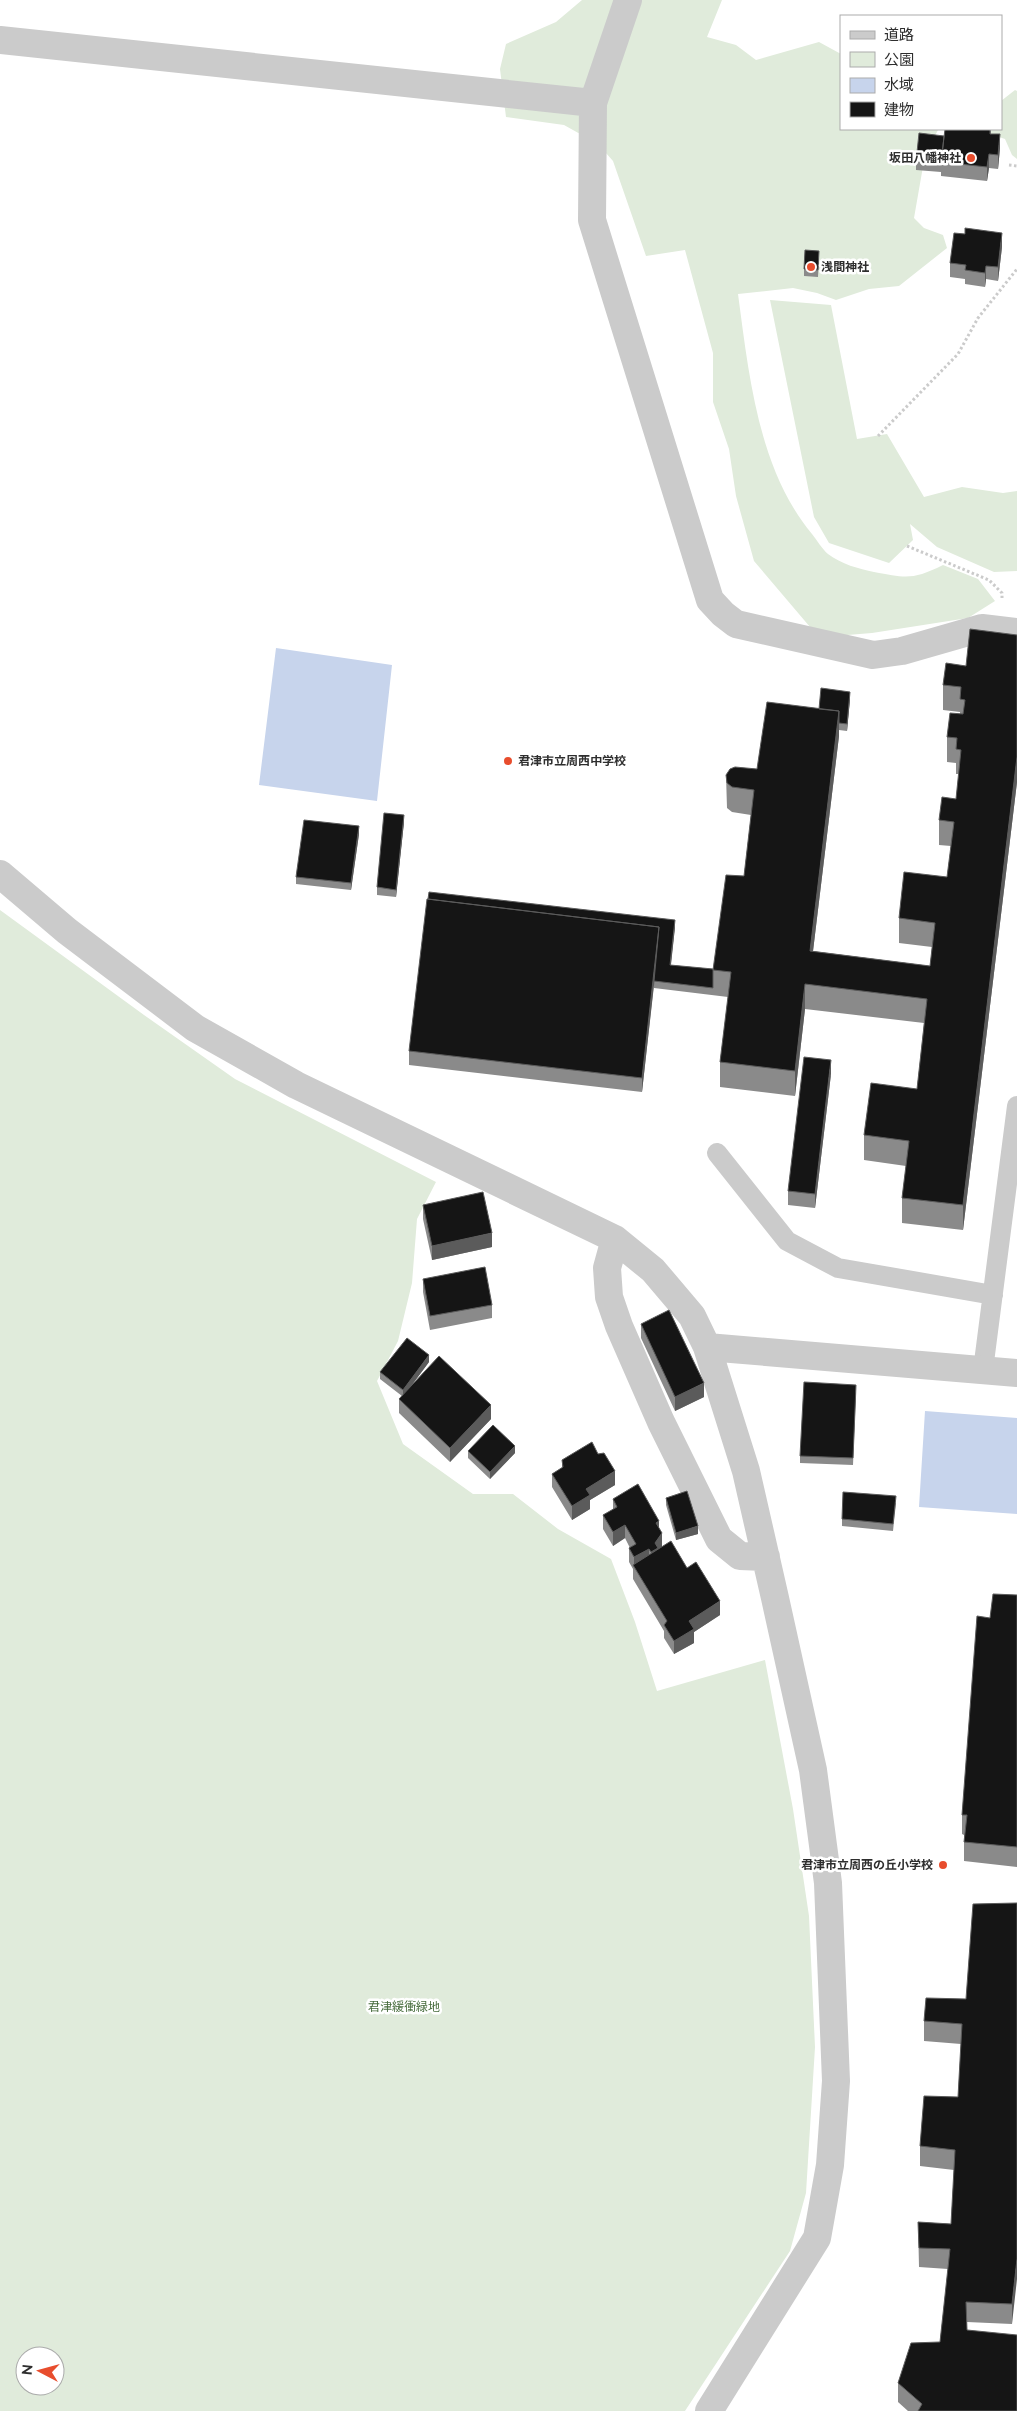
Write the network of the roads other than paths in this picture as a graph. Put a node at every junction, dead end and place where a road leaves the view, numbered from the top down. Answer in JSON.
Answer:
{"nodes":[{"id":1,"x":628,"y":0,"type":"edge"},
{"id":2,"x":0,"y":40,"type":"edge"},
{"id":3,"x":593,"y":103,"type":"junction"},
{"id":4,"x":1007,"y":630,"type":"edge"},
{"id":5,"x":0,"y":874,"type":"edge"},
{"id":6,"x":1017,"y":1106,"type":"edge"},
{"id":7,"x":717,"y":1153,"type":"dead end"},
{"id":8,"x":615,"y":1239,"type":"junction"},
{"id":9,"x":993,"y":1295,"type":"junction"},
{"id":10,"x":707,"y":1347,"type":"junction"},
{"id":11,"x":983,"y":1370,"type":"junction"},
{"id":12,"x":1017,"y":1373,"type":"edge"},
{"id":13,"x":766,"y":1557,"type":"junction"},
{"id":14,"x":709,"y":2411,"type":"edge"}],
"edges":[{"from":1,"to":3,"type":"street"},
{"from":2,"to":3,"type":"street"},
{"from":3,"to":4,"type":"street"},
{"from":5,"to":8,"type":"street"},
{"from":6,"to":9,"type":"lane"},
{"from":7,"to":9,"type":"lane"},
{"from":8,"to":10,"type":"street"},
{"from":8,"to":13,"type":"street"},
{"from":9,"to":11,"type":"lane"},
{"from":10,"to":11,"type":"street"},
{"from":10,"to":13,"type":"street"},
{"from":11,"to":12,"type":"street"},
{"from":13,"to":14,"type":"street"}]}
